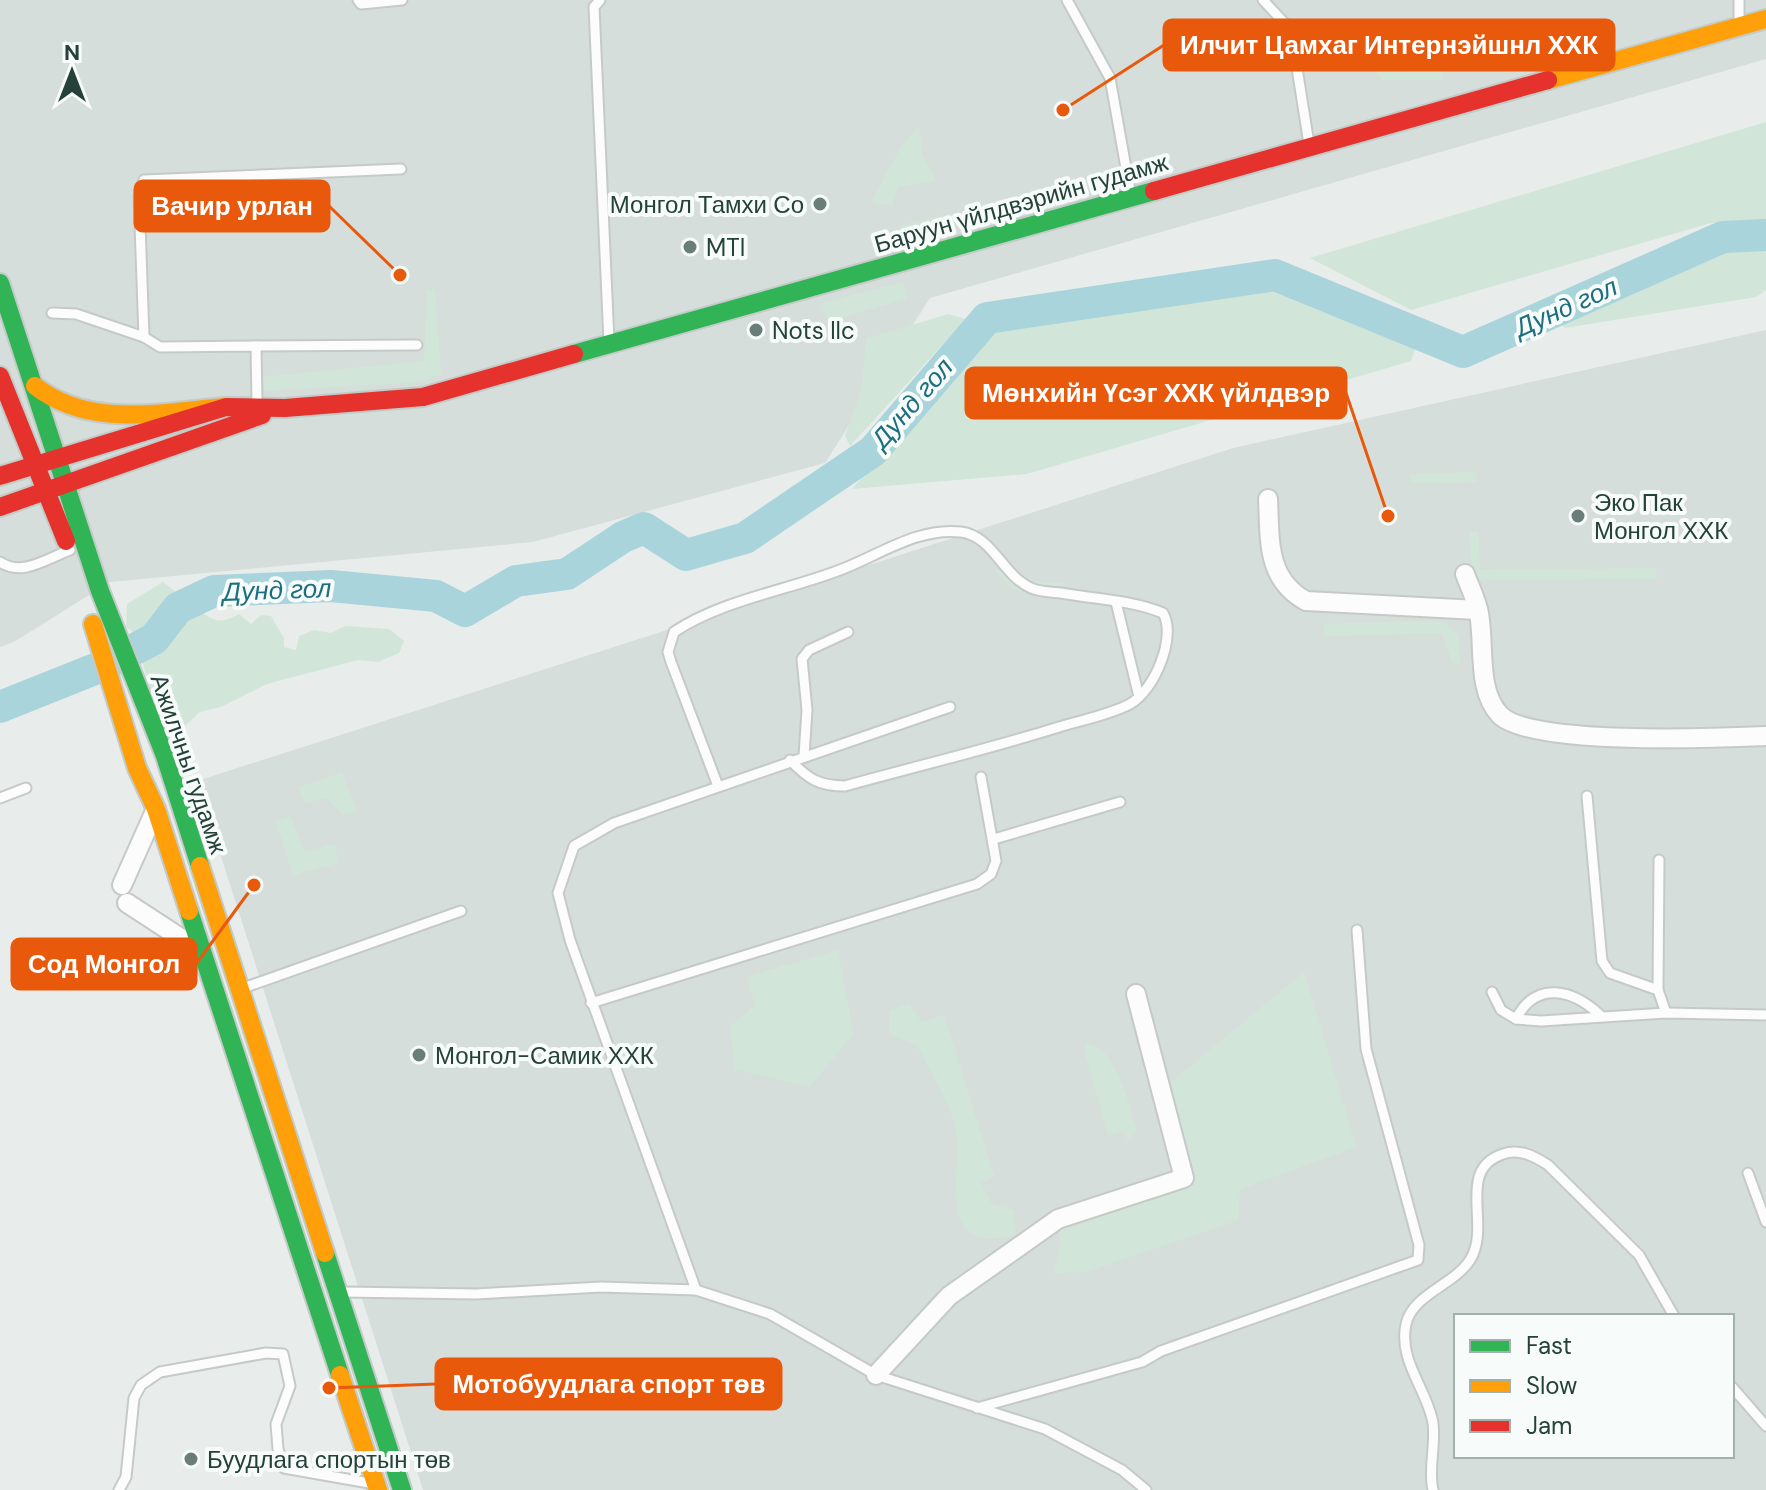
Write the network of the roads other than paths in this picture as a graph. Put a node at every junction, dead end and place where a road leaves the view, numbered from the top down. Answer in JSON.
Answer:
{"nodes":[{"id":1,"x":358,"y":0,"type":"edge"},
{"id":2,"x":402,"y":0,"type":"edge"},
{"id":3,"x":600,"y":0,"type":"edge"},
{"id":4,"x":1067,"y":0,"type":"edge"},
{"id":5,"x":1263,"y":0,"type":"edge"},
{"id":6,"x":1739,"y":0,"type":"edge"},
{"id":7,"x":1766,"y":19,"type":"edge"},
{"id":8,"x":1739,"y":28,"type":"junction"},
{"id":9,"x":1310,"y":149,"type":"junction"},
{"id":10,"x":401,"y":169,"type":"dead end"},
{"id":11,"x":1131,"y":196,"type":"junction"},
{"id":12,"x":0,"y":283,"type":"edge"},
{"id":13,"x":52,"y":313,"type":"dead end"},
{"id":14,"x":144,"y":337,"type":"junction"},
{"id":15,"x":417,"y":345,"type":"dead end"},
{"id":16,"x":609,"y":345,"type":"junction"},
{"id":17,"x":256,"y":346,"type":"junction"},
{"id":18,"x":0,"y":376,"type":"edge"},
{"id":19,"x":35,"y":386,"type":"junction"},
{"id":20,"x":226,"y":407,"type":"junction"},
{"id":21,"x":257,"y":407,"type":"junction"},
{"id":22,"x":285,"y":408,"type":"junction"},
{"id":23,"x":59,"y":457,"type":"junction"},
{"id":24,"x":36,"y":465,"type":"junction"},
{"id":25,"x":0,"y":476,"type":"edge"},
{"id":26,"x":68,"y":486,"type":"junction"},
{"id":27,"x":47,"y":493,"type":"junction"},
{"id":28,"x":1268,"y":499,"type":"dead end"},
{"id":29,"x":0,"y":507,"type":"edge"},
{"id":30,"x":70,"y":550,"type":"junction"},
{"id":31,"x":0,"y":562,"type":"edge"},
{"id":32,"x":1465,"y":574,"type":"dead end"},
{"id":33,"x":1116,"y":602,"type":"junction"},
{"id":34,"x":1478,"y":610,"type":"junction"},
{"id":35,"x":848,"y":632,"type":"dead end"},
{"id":36,"x":1139,"y":697,"type":"junction"},
{"id":37,"x":950,"y":707,"type":"dead end"},
{"id":38,"x":1766,"y":736,"type":"edge"},
{"id":39,"x":804,"y":756,"type":"junction"},
{"id":40,"x":790,"y":760,"type":"junction"},
{"id":41,"x":981,"y":777,"type":"dead end"},
{"id":42,"x":718,"y":786,"type":"junction"},
{"id":43,"x":26,"y":788,"type":"dead end"},
{"id":44,"x":1587,"y":796,"type":"dead end"},
{"id":45,"x":0,"y":798,"type":"edge"},
{"id":46,"x":1120,"y":802,"type":"dead end"},
{"id":47,"x":156,"y":809,"type":"junction"},
{"id":48,"x":994,"y":839,"type":"junction"},
{"id":49,"x":1659,"y":860,"type":"dead end"},
{"id":50,"x":461,"y":911,"type":"dead end"},
{"id":51,"x":1357,"y":930,"type":"dead end"},
{"id":52,"x":203,"y":952,"type":"junction"},
{"id":53,"x":239,"y":989,"type":"junction"},
{"id":54,"x":1658,"y":990,"type":"junction"},
{"id":55,"x":1492,"y":992,"type":"dead end"},
{"id":56,"x":1136,"y":994,"type":"dead end"},
{"id":57,"x":591,"y":1003,"type":"junction"},
{"id":58,"x":1666,"y":1013,"type":"junction"},
{"id":59,"x":1766,"y":1015,"type":"edge"},
{"id":60,"x":1601,"y":1016,"type":"junction"},
{"id":61,"x":1516,"y":1019,"type":"junction"},
{"id":62,"x":1748,"y":1173,"type":"dead end"},
{"id":63,"x":1766,"y":1222,"type":"edge"},
{"id":64,"x":696,"y":1290,"type":"junction"},
{"id":65,"x":335,"y":1292,"type":"junction"},
{"id":66,"x":1673,"y":1314,"type":"edge"},
{"id":67,"x":876,"y":1375,"type":"junction"},
{"id":68,"x":1734,"y":1389,"type":"edge"},
{"id":69,"x":974,"y":1409,"type":"junction"},
{"id":70,"x":1766,"y":1426,"type":"edge"},
{"id":71,"x":377,"y":1487,"type":"edge"},
{"id":72,"x":119,"y":1490,"type":"edge"},
{"id":73,"x":402,"y":1490,"type":"edge"},
{"id":74,"x":1146,"y":1490,"type":"edge"},
{"id":75,"x":1433,"y":1490,"type":"edge"}],
"edges":[{"from":1,"to":2,"type":"lane"},
{"from":3,"to":16,"type":"lane"},
{"from":4,"to":11,"type":"lane"},
{"from":5,"to":9,"type":"lane"},
{"from":6,"to":8,"type":"lane"},
{"from":7,"to":8,"type":"main road","name":"Баруун үйлдвэрийн гудамж"},
{"from":8,"to":9,"type":"main road","name":"Баруун үйлдвэрийн гудамж"},
{"from":9,"to":11,"type":"main road","name":"Баруун үйлдвэрийн гудамж"},
{"from":10,"to":14,"type":"lane"},
{"from":11,"to":16,"type":"main road","name":"Баруун үйлдвэрийн гудамж"},
{"from":12,"to":19,"type":"main road","name":"Ажилчны гудамж"},
{"from":13,"to":14,"type":"lane"},
{"from":14,"to":17,"type":"lane"},
{"from":15,"to":17,"type":"lane"},
{"from":16,"to":22,"type":"main road","name":"Баруун үйлдвэрийн гудамж"},
{"from":17,"to":21,"type":"lane"},
{"from":18,"to":24,"type":"main road","name":"Ажилчны гудамж"},
{"from":19,"to":20,"type":"main road"},
{"from":19,"to":23,"type":"main road","name":"Ажилчны гудамж"},
{"from":20,"to":21,"type":"main road","name":"Баруун үйлдвэрийн гудамж"},
{"from":20,"to":23,"type":"main road","name":"Баруун үйлдвэрийн гудамж"},
{"from":21,"to":22,"type":"main road","name":"Баруун үйлдвэрийн гудамж"},
{"from":22,"to":26,"type":"main road","name":"Баруун үйлдвэрийн гудамж"},
{"from":23,"to":24,"type":"main road","name":"Баруун үйлдвэрийн гудамж"},
{"from":23,"to":26,"type":"main road","name":"Ажилчны гудамж"},
{"from":24,"to":25,"type":"main road","name":"Баруун үйлдвэрийн гудамж"},
{"from":24,"to":27,"type":"main road","name":"Ажилчны гудамж"},
{"from":26,"to":27,"type":"main road","name":"Баруун үйлдвэрийн гудамж"},
{"from":26,"to":53,"type":"main road","name":"Ажилчны гудамж"},
{"from":27,"to":29,"type":"main road","name":"Баруун үйлдвэрийн гудамж"},
{"from":27,"to":30,"type":"main road","name":"Ажилчны гудамж"},
{"from":28,"to":34,"type":"street"},
{"from":30,"to":31,"type":"lane"},
{"from":30,"to":47,"type":"main road","name":"Ажилчны гудамж"},
{"from":32,"to":34,"type":"street"},
{"from":33,"to":36,"type":"lane"},
{"from":33,"to":36,"type":"lane"},
{"from":33,"to":42,"type":"lane"},
{"from":34,"to":38,"type":"street"},
{"from":35,"to":39,"type":"lane"},
{"from":36,"to":40,"type":"lane"},
{"from":37,"to":39,"type":"lane"},
{"from":39,"to":40,"type":"lane"},
{"from":40,"to":42,"type":"lane"},
{"from":41,"to":48,"type":"lane"},
{"from":42,"to":57,"type":"lane"},
{"from":43,"to":45,"type":"lane"},
{"from":44,"to":54,"type":"lane"},
{"from":46,"to":48,"type":"lane"},
{"from":47,"to":52,"type":"main road","name":"Ажилчны гудамж"},
{"from":47,"to":52,"type":"street"},
{"from":48,"to":57,"type":"lane"},
{"from":49,"to":54,"type":"lane"},
{"from":50,"to":53,"type":"lane"},
{"from":51,"to":69,"type":"lane"},
{"from":52,"to":71,"type":"main road","name":"Ажилчны гудамж"},
{"from":53,"to":65,"type":"main road","name":"Ажилчны гудамж"},
{"from":54,"to":58,"type":"lane"},
{"from":55,"to":61,"type":"lane"},
{"from":56,"to":67,"type":"street"},
{"from":57,"to":64,"type":"lane"},
{"from":58,"to":59,"type":"lane"},
{"from":58,"to":60,"type":"lane"},
{"from":60,"to":61,"type":"lane"},
{"from":60,"to":61,"type":"lane"},
{"from":62,"to":63,"type":"lane"},
{"from":64,"to":65,"type":"lane"},
{"from":64,"to":67,"type":"lane"},
{"from":65,"to":73,"type":"main road","name":"Ажилчны гудамж"},
{"from":66,"to":75,"type":"lane"},
{"from":67,"to":69,"type":"lane"},
{"from":68,"to":70,"type":"lane"},
{"from":69,"to":74,"type":"lane"},
{"from":71,"to":72,"type":"lane"}]}
